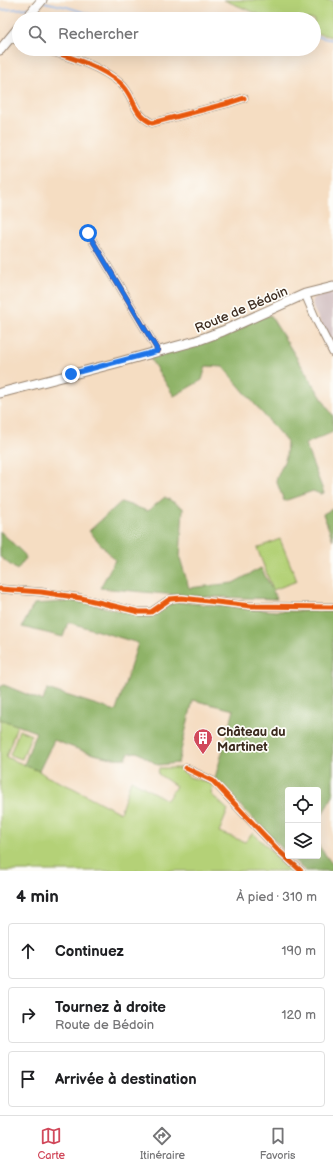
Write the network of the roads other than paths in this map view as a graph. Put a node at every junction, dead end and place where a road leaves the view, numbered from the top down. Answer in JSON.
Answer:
{"nodes":[{"id":1,"x":42,"y":0,"type":"edge"},
{"id":2,"x":32,"y":12,"type":"edge"},
{"id":3,"x":12,"y":36,"type":"edge"},
{"id":4,"x":10,"y":38,"type":"joint"},
{"id":5,"x":0,"y":50,"type":"edge"},
{"id":6,"x":64,"y":56,"type":"edge"},
{"id":7,"x":244,"y":98,"type":"dead end"},
{"id":8,"x":88,"y":233,"type":"dead end"},
{"id":9,"x":333,"y":287,"type":"edge"},
{"id":10,"x":305,"y":294,"type":"junction"},
{"id":11,"x":158,"y":351,"type":"junction"},
{"id":12,"x":333,"y":353,"type":"edge"},
{"id":13,"x":0,"y":393,"type":"edge"},
{"id":14,"x":0,"y":590,"type":"edge"},
{"id":15,"x":333,"y":607,"type":"edge"},
{"id":16,"x":186,"y":768,"type":"dead end"},
{"id":17,"x":301,"y":871,"type":"edge"}],
"edges":[{"from":1,"to":2,"type":"main road"},
{"from":3,"to":4,"type":"main road"},
{"from":4,"to":5,"type":"main road"},
{"from":6,"to":7,"type":"street"},
{"from":8,"to":11,"type":"street"},
{"from":9,"to":10,"type":"main road","name":"Route de Bédoin"},
{"from":10,"to":11,"type":"main road","name":"Route de Bédoin"},
{"from":10,"to":12,"type":"street"},
{"from":11,"to":13,"type":"main road","name":"Route de Bédoin"},
{"from":14,"to":15,"type":"street"},
{"from":16,"to":17,"type":"street"}]}
